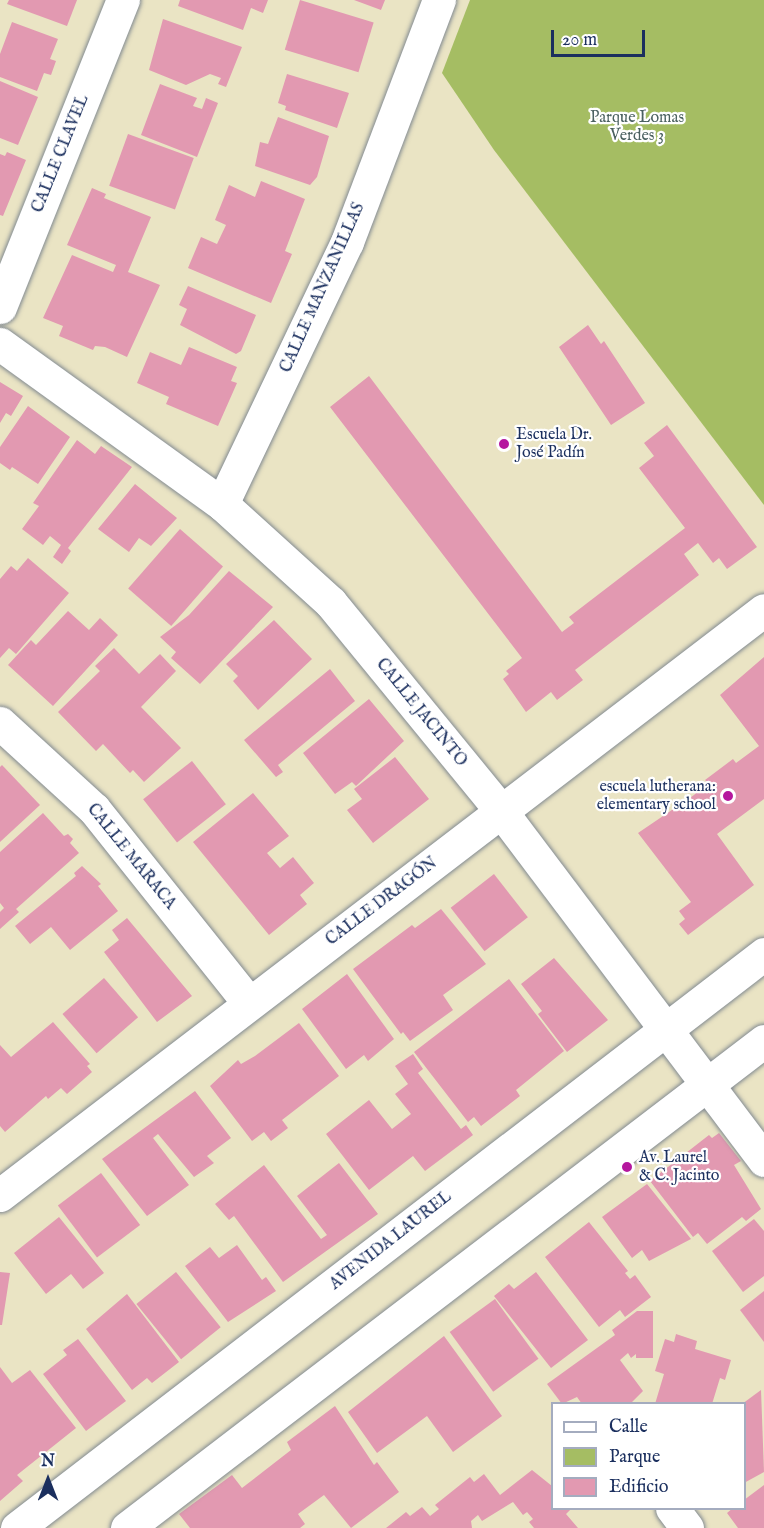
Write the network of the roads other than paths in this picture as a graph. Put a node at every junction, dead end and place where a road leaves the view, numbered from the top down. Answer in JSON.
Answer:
{"nodes":[{"id":1,"x":123,"y":0,"type":"edge"},
{"id":2,"x":439,"y":0,"type":"edge"},
{"id":3,"x":0,"y":307,"type":"edge"},
{"id":4,"x":0,"y":344,"type":"edge"},
{"id":5,"x":222,"y":504,"type":"junction"},
{"id":6,"x":764,"y":610,"type":"edge"},
{"id":7,"x":0,"y":723,"type":"edge"},
{"id":8,"x":501,"y":811,"type":"junction"},
{"id":9,"x":764,"y":954,"type":"edge"},
{"id":10,"x":249,"y":1003,"type":"junction"},
{"id":11,"x":664,"y":1031,"type":"junction"},
{"id":12,"x":764,"y":1041,"type":"edge"},
{"id":13,"x":706,"y":1085,"type":"junction"},
{"id":14,"x":764,"y":1160,"type":"edge"},
{"id":15,"x":0,"y":1195,"type":"edge"},
{"id":16,"x":673,"y":1510,"type":"edge"},
{"id":17,"x":17,"y":1528,"type":"edge"},
{"id":18,"x":127,"y":1528,"type":"edge"},
{"id":19,"x":687,"y":1528,"type":"edge"}],
"edges":[{"from":1,"to":3,"type":"street","name":"CALLE CLAVEL"},
{"from":2,"to":5,"type":"street","name":"CALLE MANZANILLAS"},
{"from":4,"to":5,"type":"street","name":"CALLE JACINTO"},
{"from":5,"to":8,"type":"street","name":"CALLE JACINTO"},
{"from":6,"to":8,"type":"street","name":"CALLE DRAGÓN"},
{"from":7,"to":10,"type":"street","name":"CALLE MARACA"},
{"from":8,"to":10,"type":"street","name":"CALLE DRAGÓN"},
{"from":8,"to":11,"type":"street","name":"CALLE JACINTO"},
{"from":9,"to":11,"type":"street","name":"AVENIDA LAUREL"},
{"from":10,"to":15,"type":"street","name":"CALLE DRAGÓN"},
{"from":11,"to":13,"type":"street","name":"CALLE JACINTO"},
{"from":11,"to":17,"type":"street","name":"AVENIDA LAUREL"},
{"from":12,"to":13,"type":"street"},
{"from":13,"to":14,"type":"street","name":"CALLE JACINTO"},
{"from":13,"to":18,"type":"street"},
{"from":16,"to":19,"type":"street"}]}
